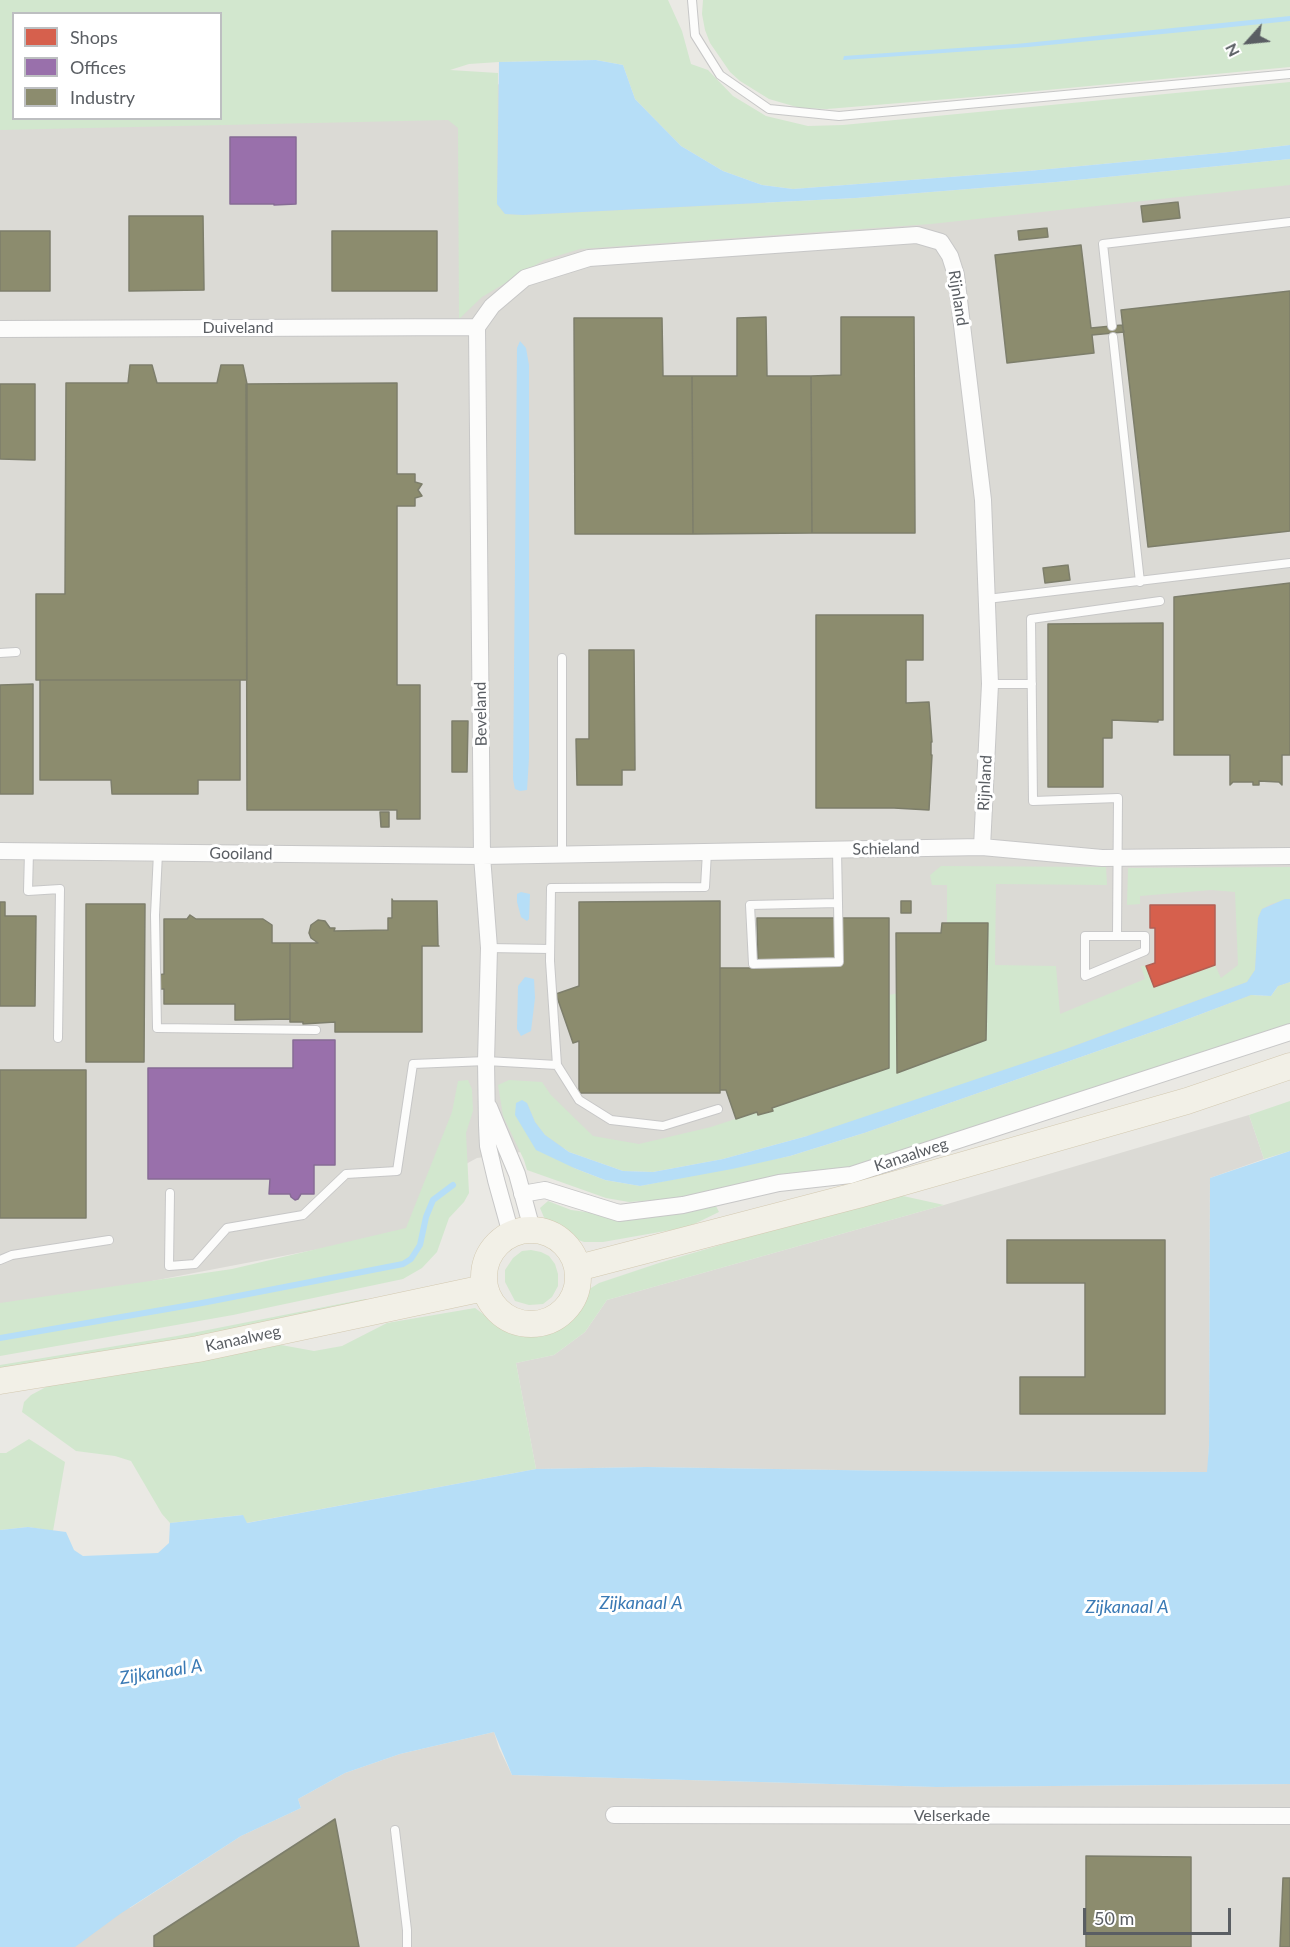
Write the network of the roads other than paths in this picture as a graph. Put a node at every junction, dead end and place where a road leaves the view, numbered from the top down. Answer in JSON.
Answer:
{"nodes":[{"id":1,"x":692,"y":0,"type":"edge"},
{"id":2,"x":1290,"y":74,"type":"edge"},
{"id":3,"x":1290,"y":222,"type":"edge"},
{"id":4,"x":1112,"y":326,"type":"dead end"},
{"id":5,"x":477,"y":327,"type":"junction"},
{"id":6,"x":0,"y":329,"type":"edge"},
{"id":7,"x":1113,"y":337,"type":"dead end"},
{"id":8,"x":1290,"y":563,"type":"edge"},
{"id":9,"x":1140,"y":582,"type":"junction"},
{"id":10,"x":987,"y":599,"type":"junction"},
{"id":11,"x":1160,"y":601,"type":"dead end"},
{"id":12,"x":16,"y":652,"type":"dead end"},
{"id":13,"x":0,"y":653,"type":"edge"},
{"id":14,"x":562,"y":658,"type":"dead end"},
{"id":15,"x":990,"y":684,"type":"junction"},
{"id":16,"x":1032,"y":684,"type":"junction"},
{"id":17,"x":982,"y":847,"type":"junction"},
{"id":18,"x":837,"y":850,"type":"junction"},
{"id":19,"x":0,"y":851,"type":"edge"},
{"id":20,"x":29,"y":852,"type":"junction"},
{"id":21,"x":707,"y":852,"type":"junction"},
{"id":22,"x":158,"y":853,"type":"junction"},
{"id":23,"x":562,"y":855,"type":"junction"},
{"id":24,"x":482,"y":856,"type":"junction"},
{"id":25,"x":1290,"y":856,"type":"edge"},
{"id":26,"x":1118,"y":858,"type":"junction"},
{"id":27,"x":838,"y":903,"type":"junction"},
{"id":28,"x":1117,"y":936,"type":"junction"},
{"id":29,"x":489,"y":948,"type":"junction"},
{"id":30,"x":550,"y":949,"type":"junction"},
{"id":31,"x":316,"y":1030,"type":"dead end"},
{"id":32,"x":1290,"y":1032,"type":"edge"},
{"id":33,"x":58,"y":1038,"type":"dead end"},
{"id":34,"x":486,"y":1061,"type":"junction"},
{"id":35,"x":557,"y":1065,"type":"junction"},
{"id":36,"x":1290,"y":1066,"type":"edge"},
{"id":37,"x":486,"y":1101,"type":"junction"},
{"id":38,"x":718,"y":1109,"type":"dead end"},
{"id":39,"x":170,"y":1193,"type":"dead end"},
{"id":40,"x":522,"y":1194,"type":"junction"},
{"id":41,"x":521,"y":1232,"type":"junction"},
{"id":42,"x":110,"y":1240,"type":"dead end"},
{"id":43,"x":0,"y":1260,"type":"edge"},
{"id":44,"x":578,"y":1268,"type":"junction"},
{"id":45,"x":484,"y":1288,"type":"junction"},
{"id":46,"x":0,"y":1381,"type":"edge"},
{"id":47,"x":614,"y":1815,"type":"dead end"},
{"id":48,"x":1290,"y":1816,"type":"edge"},
{"id":49,"x":395,"y":1830,"type":"dead end"},
{"id":50,"x":407,"y":1947,"type":"edge"}],
"edges":[{"from":1,"to":2,"type":"lane"},
{"from":3,"to":4,"type":"lane"},
{"from":5,"to":6,"type":"street","name":"Duiveland"},
{"from":5,"to":10,"type":"street","name":"Rijnland"},
{"from":5,"to":24,"type":"street","name":"Beveland"},
{"from":7,"to":9,"type":"lane"},
{"from":8,"to":9,"type":"lane"},
{"from":9,"to":10,"type":"lane"},
{"from":10,"to":15,"type":"street","name":"Rijnland"},
{"from":11,"to":16,"type":"lane"},
{"from":12,"to":13,"type":"lane"},
{"from":14,"to":23,"type":"lane"},
{"from":15,"to":16,"type":"lane"},
{"from":15,"to":17,"type":"street","name":"Rijnland"},
{"from":16,"to":26,"type":"lane"},
{"from":17,"to":18,"type":"street","name":"Schieland"},
{"from":17,"to":26,"type":"street","name":"Schieland"},
{"from":18,"to":21,"type":"street","name":"Schieland"},
{"from":18,"to":27,"type":"lane"},
{"from":19,"to":20,"type":"street","name":"Gooiland"},
{"from":20,"to":22,"type":"street","name":"Gooiland"},
{"from":20,"to":33,"type":"lane"},
{"from":21,"to":23,"type":"street","name":"Schieland"},
{"from":21,"to":30,"type":"lane"},
{"from":22,"to":24,"type":"street","name":"Gooiland"},
{"from":22,"to":31,"type":"lane"},
{"from":23,"to":24,"type":"street","name":"Schieland"},
{"from":24,"to":29,"type":"street","name":"Beveland"},
{"from":25,"to":26,"type":"street","name":"Schieland"},
{"from":26,"to":28,"type":"lane"},
{"from":27,"to":27,"type":"lane"},
{"from":28,"to":28,"type":"lane"},
{"from":29,"to":30,"type":"lane"},
{"from":29,"to":34,"type":"street","name":"Beveland"},
{"from":30,"to":35,"type":"lane"},
{"from":32,"to":40,"type":"street","name":"Kanaalweg"},
{"from":34,"to":35,"type":"lane"},
{"from":34,"to":37,"type":"street","name":"Beveland"},
{"from":34,"to":39,"type":"lane"},
{"from":35,"to":38,"type":"lane"},
{"from":36,"to":44,"type":"main road","name":"Kanaalweg"},
{"from":37,"to":40,"type":"street","name":"Beveland"},
{"from":37,"to":41,"type":"street","name":"Beveland"},
{"from":40,"to":41,"type":"street","name":"Beveland"},
{"from":41,"to":44,"type":"main road"},
{"from":41,"to":45,"type":"main road"},
{"from":42,"to":43,"type":"lane"},
{"from":44,"to":45,"type":"main road"},
{"from":45,"to":46,"type":"main road","name":"Kanaalweg"},
{"from":47,"to":48,"type":"street","name":"Velserkade"},
{"from":49,"to":50,"type":"lane"}]}
